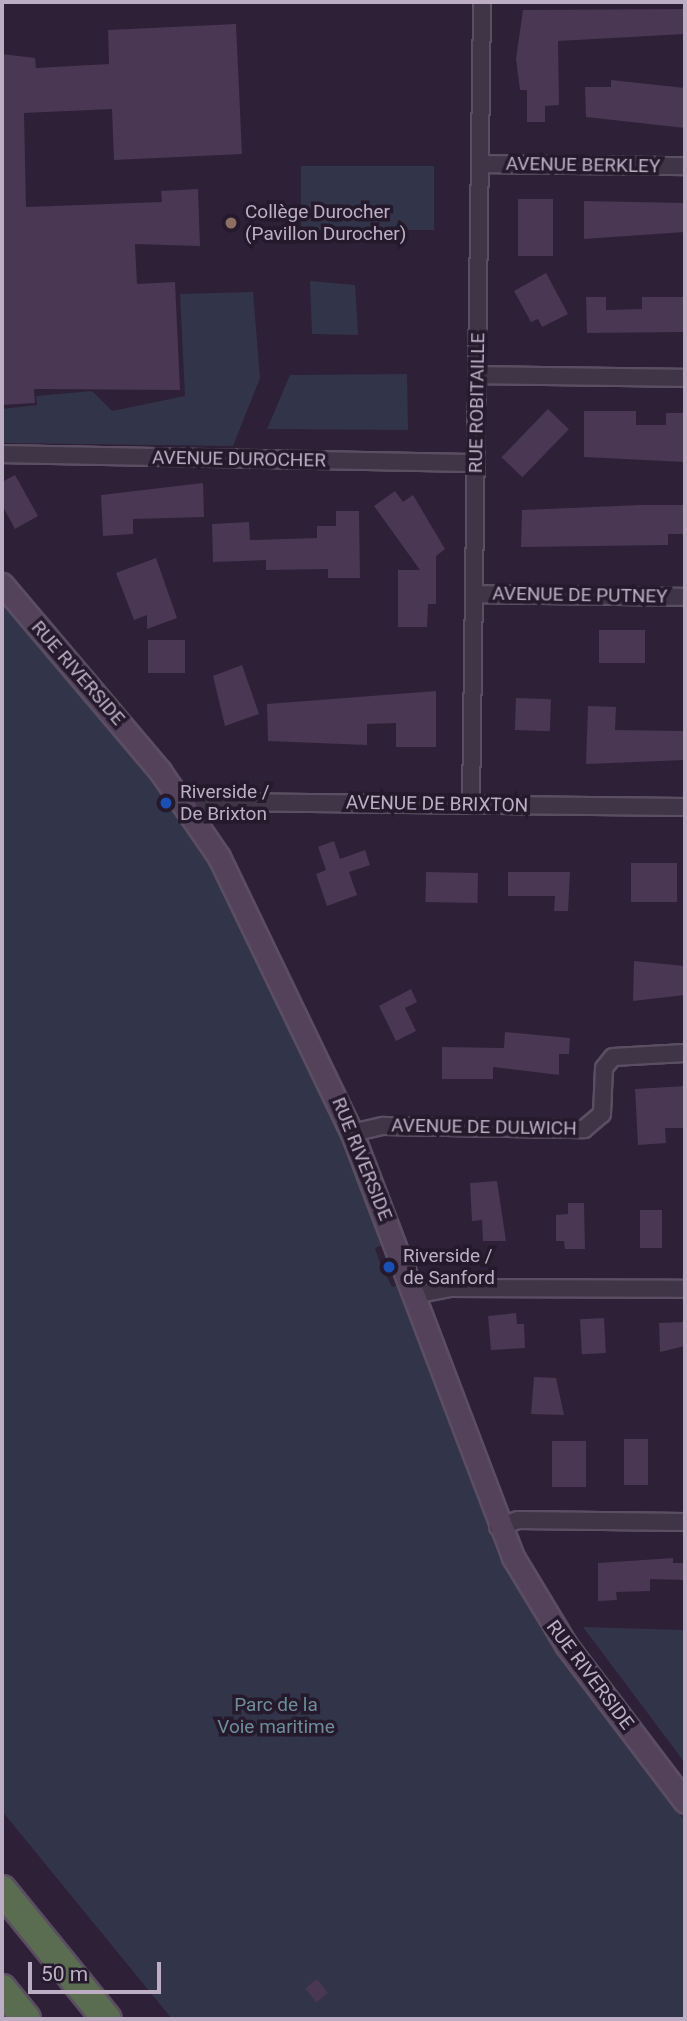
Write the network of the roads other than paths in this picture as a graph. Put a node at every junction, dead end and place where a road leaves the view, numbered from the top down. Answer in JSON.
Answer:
{"nodes":[{"id":1,"x":482,"y":2,"type":"edge"},
{"id":2,"x":481,"y":164,"type":"junction"},
{"id":3,"x":685,"y":166,"type":"edge"},
{"id":4,"x":477,"y":375,"type":"junction"},
{"id":5,"x":685,"y":378,"type":"edge"},
{"id":6,"x":2,"y":454,"type":"edge"},
{"id":7,"x":476,"y":463,"type":"junction"},
{"id":8,"x":2,"y":584,"type":"edge"},
{"id":9,"x":474,"y":594,"type":"junction"},
{"id":10,"x":685,"y":597,"type":"edge"},
{"id":11,"x":471,"y":804,"type":"junction"},
{"id":12,"x":685,"y":807,"type":"edge"},
{"id":13,"x":191,"y":812,"type":"junction"},
{"id":14,"x":685,"y":1053,"type":"edge"},
{"id":15,"x":352,"y":1133,"type":"junction"},
{"id":16,"x":685,"y":1289,"type":"edge"},
{"id":17,"x":414,"y":1295,"type":"junction"},
{"id":18,"x":685,"y":1521,"type":"edge"},
{"id":19,"x":498,"y":1527,"type":"junction"},
{"id":20,"x":685,"y":1802,"type":"edge"},
{"id":21,"x":2,"y":1890,"type":"edge"},
{"id":22,"x":2,"y":1989,"type":"edge"},
{"id":23,"x":26,"y":2019,"type":"edge"},
{"id":24,"x":107,"y":2019,"type":"edge"}],
"edges":[{"from":1,"to":2,"type":"street","name":"RUE ROBITAILLE"},
{"from":2,"to":3,"type":"street","name":"AVENUE BERKLEY"},
{"from":2,"to":4,"type":"street","name":"RUE ROBITAILLE"},
{"from":4,"to":5,"type":"street"},
{"from":4,"to":7,"type":"street","name":"RUE ROBITAILLE"},
{"from":6,"to":7,"type":"street","name":"AVENUE DUROCHER"},
{"from":7,"to":9,"type":"street","name":"RUE ROBITAILLE"},
{"from":8,"to":13,"type":"street","name":"RUE RIVERSIDE"},
{"from":9,"to":10,"type":"street","name":"AVENUE DE PUTNEY"},
{"from":9,"to":11,"type":"street","name":"RUE ROBITAILLE"},
{"from":11,"to":12,"type":"street","name":"AVENUE DE BRIXTON"},
{"from":11,"to":13,"type":"street","name":"AVENUE DE BRIXTON"},
{"from":13,"to":15,"type":"street","name":"RUE RIVERSIDE"},
{"from":14,"to":15,"type":"street","name":"AVENUE DE DULWICH"},
{"from":15,"to":17,"type":"street","name":"RUE RIVERSIDE"},
{"from":16,"to":17,"type":"street"},
{"from":17,"to":19,"type":"street","name":"RUE RIVERSIDE"},
{"from":18,"to":19,"type":"street"},
{"from":19,"to":20,"type":"street","name":"RUE RIVERSIDE"},
{"from":21,"to":24,"type":"highway"},
{"from":22,"to":23,"type":"highway"}]}
